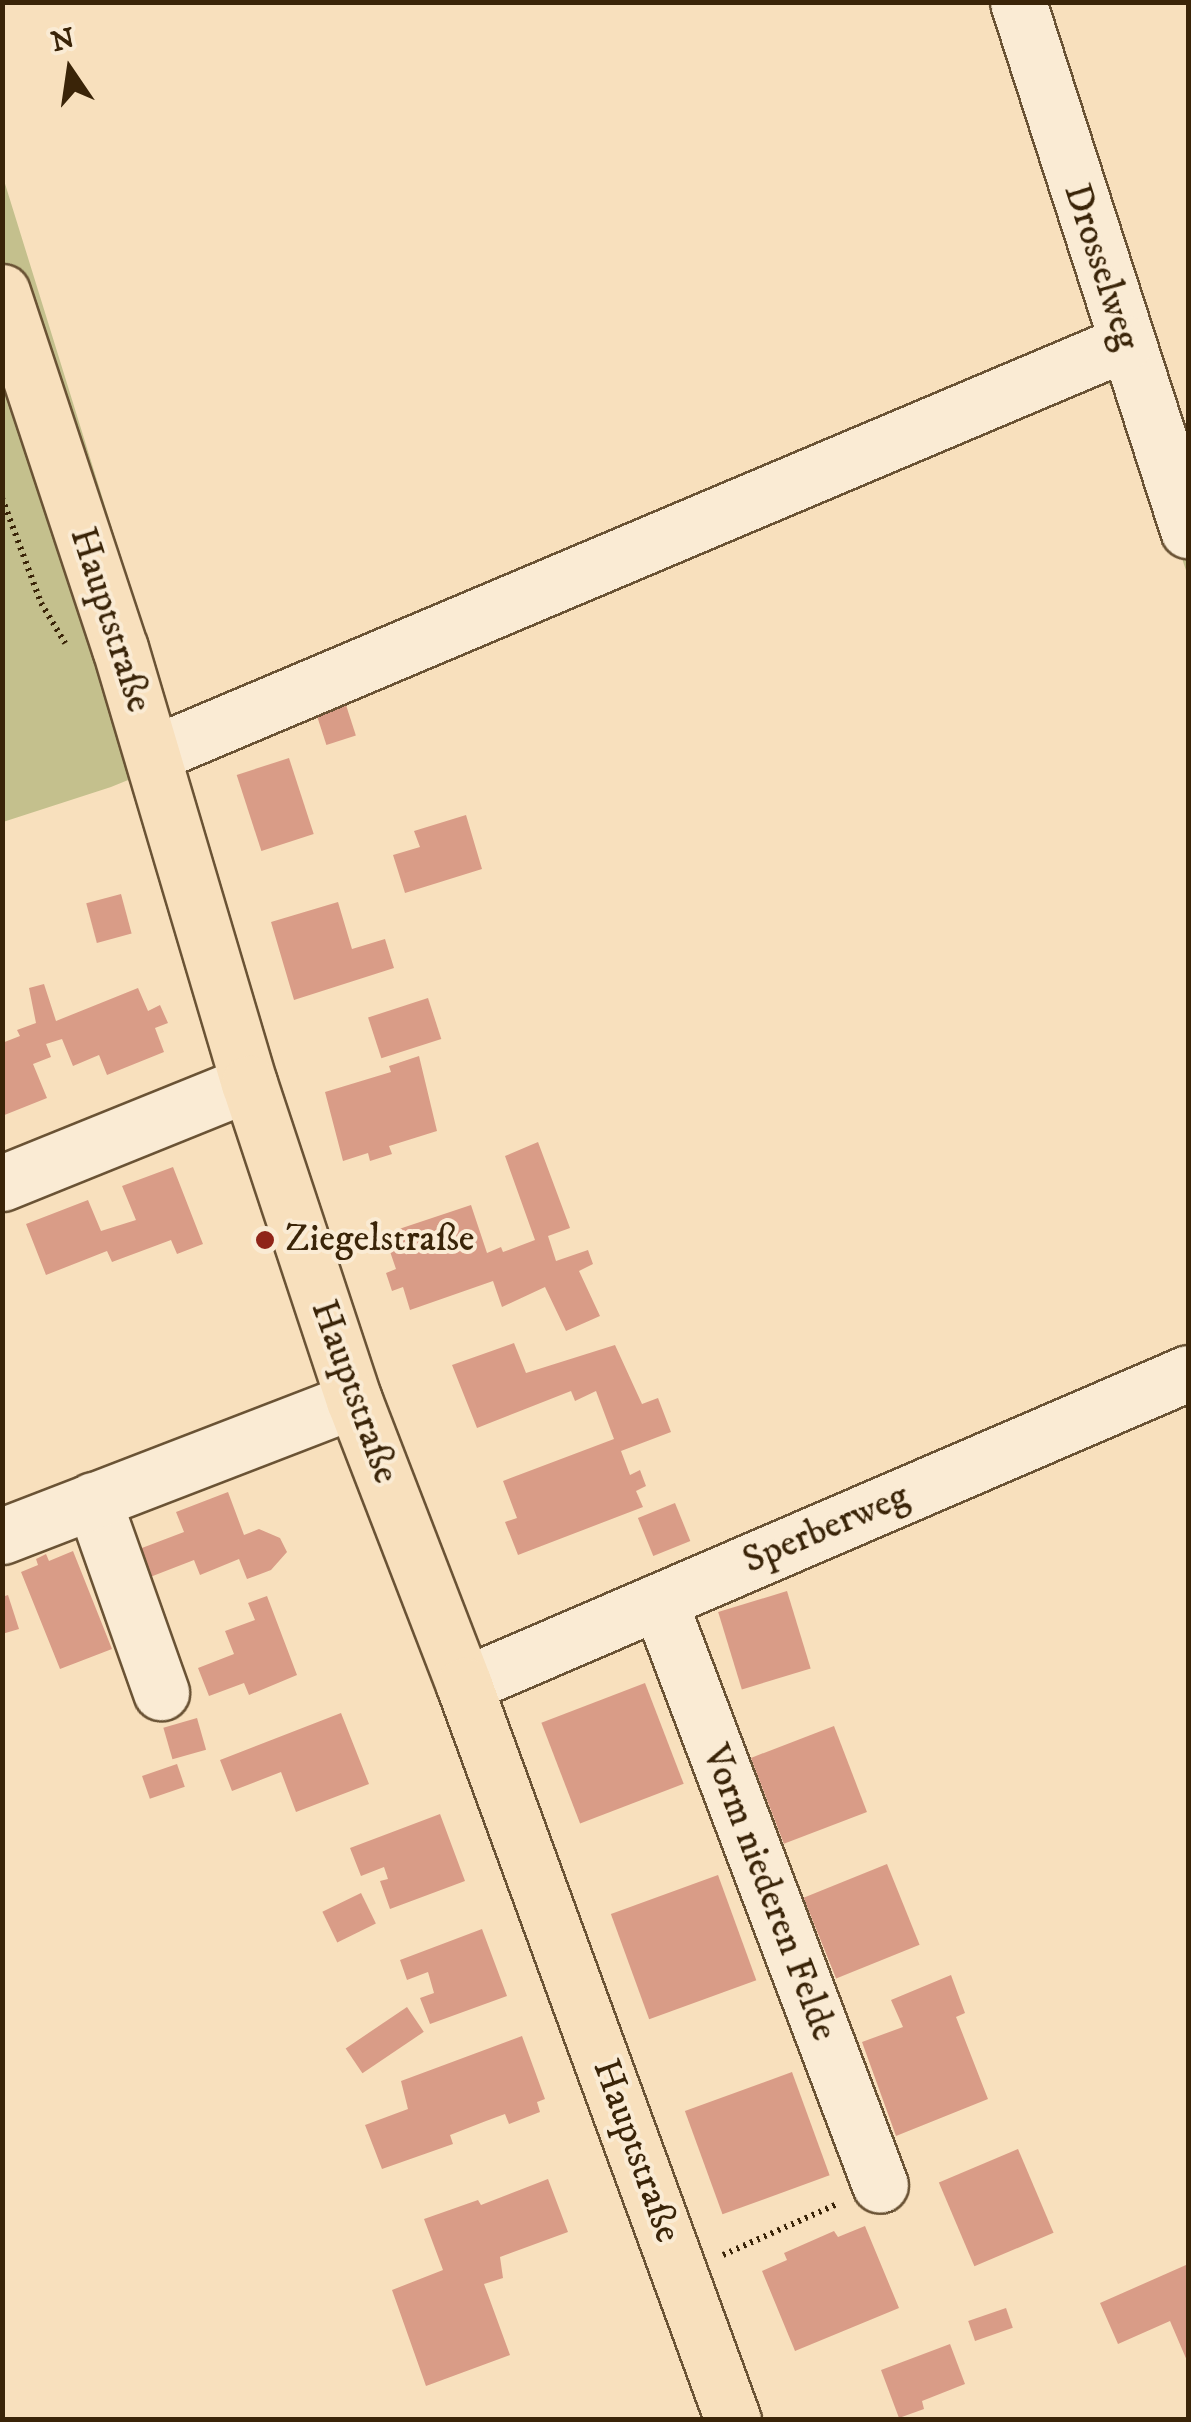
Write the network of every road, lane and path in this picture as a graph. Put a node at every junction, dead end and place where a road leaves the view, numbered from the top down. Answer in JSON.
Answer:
{"nodes":[{"id":1,"x":1018,"y":2,"type":"edge"},
{"id":2,"x":2,"y":292,"type":"edge"},
{"id":3,"x":1125,"y":343,"type":"junction"},
{"id":4,"x":1188,"y":530,"type":"edge"},
{"id":5,"x":153,"y":754,"type":"junction"},
{"id":6,"x":250,"y":1083,"type":"junction"},
{"id":7,"x":2,"y":1183,"type":"edge"},
{"id":8,"x":1188,"y":1373,"type":"edge"},
{"id":9,"x":354,"y":1400,"type":"junction"},
{"id":10,"x":93,"y":1500,"type":"junction"},
{"id":11,"x":2,"y":1536,"type":"edge"},
{"id":12,"x":659,"y":1601,"type":"junction"},
{"id":13,"x":464,"y":1685,"type":"junction"},
{"id":14,"x":161,"y":1692,"type":"dead end"},
{"id":15,"x":880,"y":2185,"type":"joint"},
{"id":16,"x":681,"y":2274,"type":"junction"},
{"id":17,"x":733,"y":2420,"type":"edge"}],
"edges":[{"from":1,"to":3,"type":"street","name":"Drosselweg"},
{"from":2,"to":5,"type":"main road","name":"Hauptstraße"},
{"from":3,"to":4,"type":"street","name":"Drosselweg"},
{"from":3,"to":5,"type":"street"},
{"from":5,"to":6,"type":"main road","name":"Hauptstraße"},
{"from":6,"to":7,"type":"street"},
{"from":6,"to":9,"type":"main road","name":"Hauptstraße"},
{"from":8,"to":12,"type":"street","name":"Sperberweg"},
{"from":9,"to":10,"type":"street"},
{"from":9,"to":13,"type":"main road","name":"Hauptstraße"},
{"from":10,"to":11,"type":"street"},
{"from":10,"to":14,"type":"street"},
{"from":12,"to":13,"type":"street","name":"Sperberweg"},
{"from":12,"to":15,"type":"street","name":"Vorm niederen Felde"},
{"from":13,"to":16,"type":"main road","name":"Hauptstraße"},
{"from":15,"to":16,"type":"path"},
{"from":16,"to":17,"type":"main road","name":"Hauptstraße"}]}
